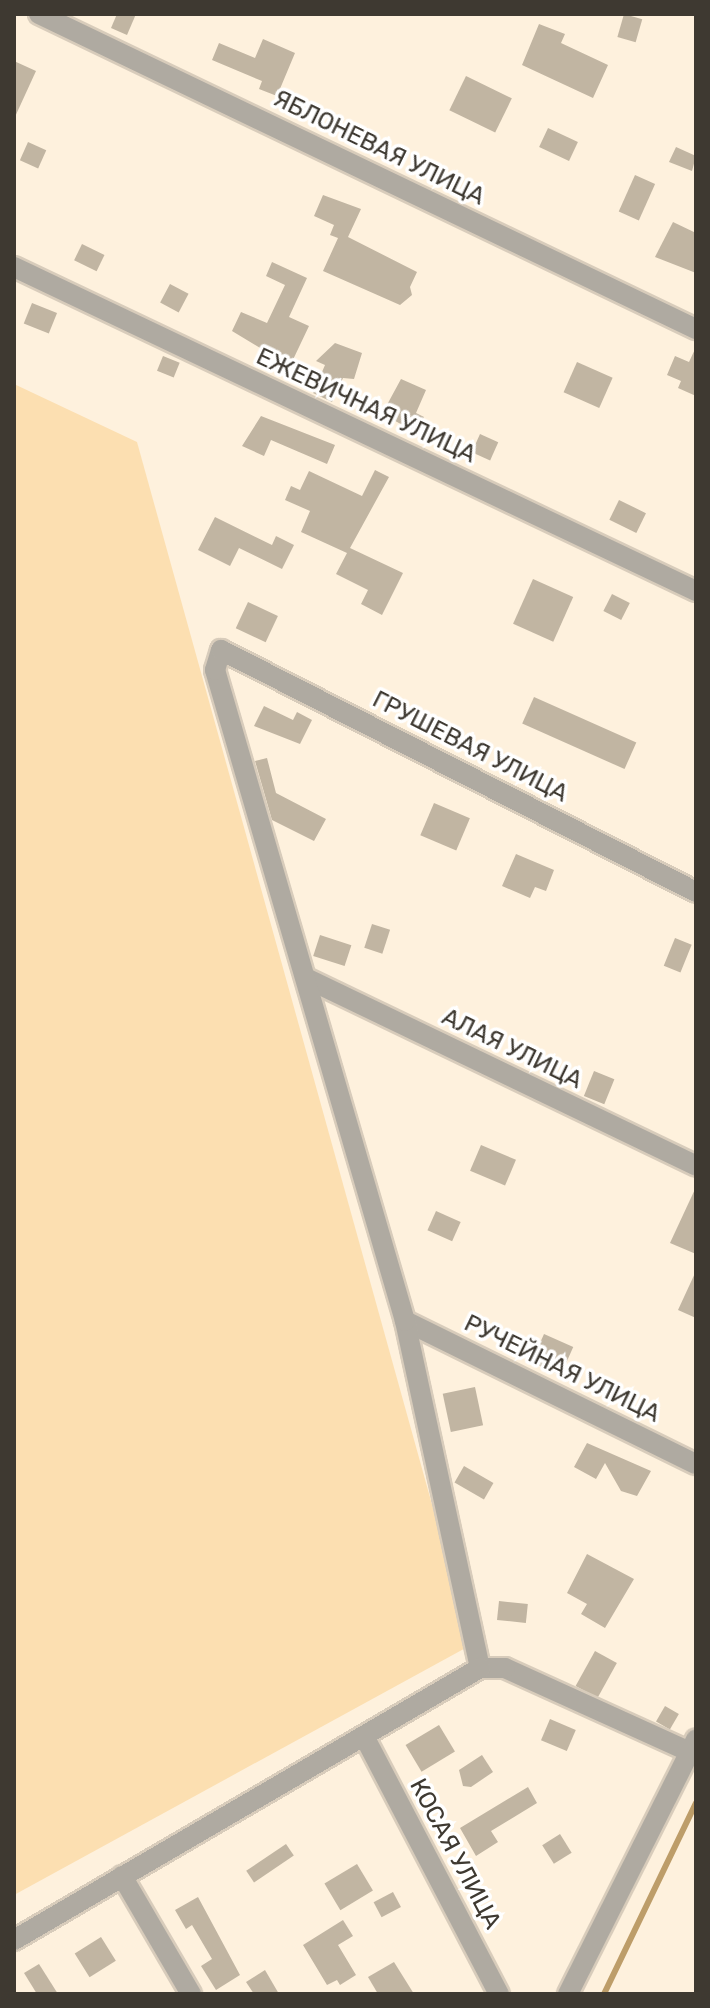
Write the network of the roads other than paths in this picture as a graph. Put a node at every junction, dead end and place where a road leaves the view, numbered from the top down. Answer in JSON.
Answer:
{"nodes":[{"id":1,"x":39,"y":14,"type":"edge"},
{"id":2,"x":14,"y":267,"type":"edge"},
{"id":3,"x":696,"y":329,"type":"edge"},
{"id":4,"x":696,"y":591,"type":"edge"},
{"id":5,"x":696,"y":892,"type":"edge"},
{"id":6,"x":306,"y":978,"type":"junction"},
{"id":7,"x":696,"y":1166,"type":"edge"},
{"id":8,"x":405,"y":1321,"type":"junction"},
{"id":9,"x":696,"y":1464,"type":"edge"},
{"id":10,"x":480,"y":1668,"type":"junction"},
{"id":11,"x":365,"y":1738,"type":"junction"},
{"id":12,"x":693,"y":1746,"type":"edge"},
{"id":13,"x":122,"y":1876,"type":"junction"},
{"id":14,"x":14,"y":1940,"type":"edge"},
{"id":15,"x":191,"y":1994,"type":"edge"},
{"id":16,"x":499,"y":1994,"type":"edge"},
{"id":17,"x":568,"y":1994,"type":"edge"}],
"edges":[{"from":1,"to":3,"type":"street","name":"ЯБЛОНЕВАЯ УЛИЦА"},
{"from":2,"to":4,"type":"street","name":"ЕЖЕВИЧНАЯ УЛИЦА"},
{"from":5,"to":6,"type":"street","name":"ГРУШЕВАЯ УЛИЦА"},
{"from":6,"to":7,"type":"street","name":"АЛАЯ УЛИЦА"},
{"from":6,"to":8,"type":"street"},
{"from":8,"to":9,"type":"street","name":"РУЧЕЙНАЯ УЛИЦА"},
{"from":8,"to":10,"type":"street"},
{"from":10,"to":11,"type":"street"},
{"from":10,"to":12,"type":"street"},
{"from":11,"to":13,"type":"street"},
{"from":11,"to":16,"type":"street","name":"КОСАЯ УЛИЦА"},
{"from":12,"to":17,"type":"street"},
{"from":13,"to":14,"type":"street"},
{"from":13,"to":15,"type":"street"}]}
